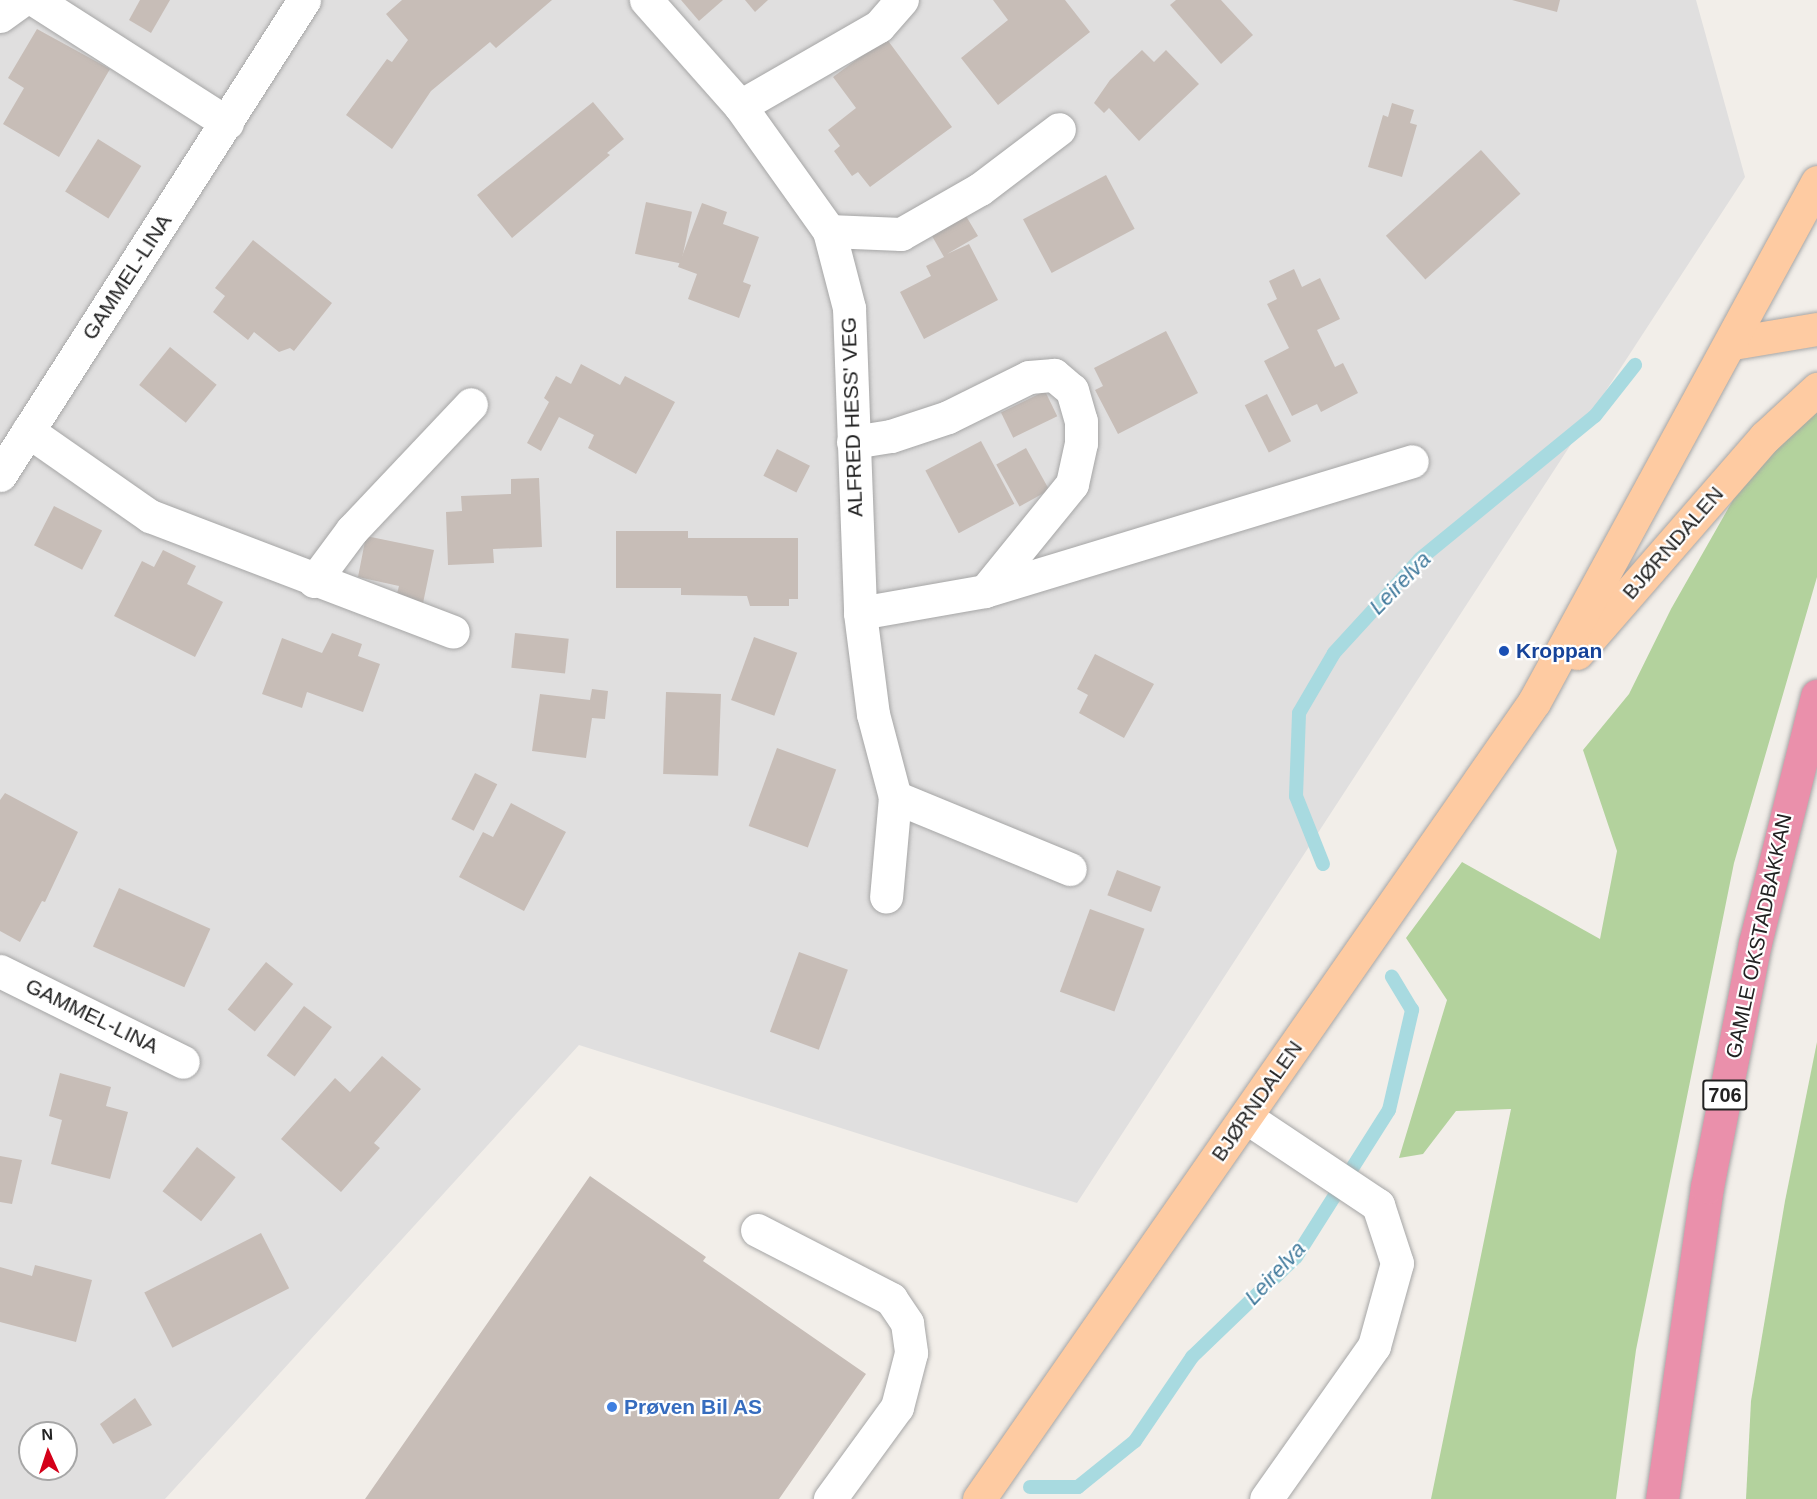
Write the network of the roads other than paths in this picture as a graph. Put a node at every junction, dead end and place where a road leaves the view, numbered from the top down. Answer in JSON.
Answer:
{"nodes":[{"id":1,"x":22,"y":0,"type":"edge"},
{"id":2,"x":35,"y":0,"type":"edge"},
{"id":3,"x":304,"y":0,"type":"edge"},
{"id":4,"x":646,"y":0,"type":"edge"},
{"id":5,"x":902,"y":0,"type":"edge"},
{"id":6,"x":0,"y":16,"type":"edge"},
{"id":7,"x":740,"y":106,"type":"junction"},
{"id":8,"x":227,"y":123,"type":"junction"},
{"id":9,"x":1059,"y":129,"type":"dead end"},
{"id":10,"x":1817,"y":182,"type":"edge"},
{"id":11,"x":829,"y":231,"type":"junction"},
{"id":12,"x":1817,"y":329,"type":"edge"},
{"id":13,"x":1732,"y":343,"type":"junction"},
{"id":14,"x":1817,"y":389,"type":"edge"},
{"id":15,"x":471,"y":404,"type":"dead end"},
{"id":16,"x":28,"y":431,"type":"junction"},
{"id":17,"x":853,"y":442,"type":"junction"},
{"id":18,"x":1412,"y":460,"type":"dead end"},
{"id":19,"x":0,"y":476,"type":"edge"},
{"id":20,"x":314,"y":581,"type":"junction"},
{"id":21,"x":985,"y":591,"type":"junction"},
{"id":22,"x":860,"y":613,"type":"junction"},
{"id":23,"x":453,"y":632,"type":"dead end"},
{"id":24,"x":1817,"y":696,"type":"edge"},
{"id":25,"x":1534,"y":702,"type":"junction"},
{"id":26,"x":894,"y":796,"type":"junction"},
{"id":27,"x":1070,"y":869,"type":"dead end"},
{"id":28,"x":886,"y":897,"type":"dead end"},
{"id":29,"x":0,"y":971,"type":"edge"},
{"id":30,"x":183,"y":1062,"type":"dead end"},
{"id":31,"x":1246,"y":1117,"type":"junction"},
{"id":32,"x":757,"y":1230,"type":"dead end"},
{"id":33,"x":830,"y":1499,"type":"edge"},
{"id":34,"x":979,"y":1499,"type":"edge"},
{"id":35,"x":1266,"y":1499,"type":"edge"},
{"id":36,"x":1662,"y":1499,"type":"edge"}],
"edges":[{"from":1,"to":6,"type":"street"},
{"from":2,"to":8,"type":"street"},
{"from":3,"to":8,"type":"street","name":"GAMMEL-LINA"},
{"from":4,"to":7,"type":"street","name":"ALFRED HESS' VEG"},
{"from":5,"to":7,"type":"street"},
{"from":7,"to":11,"type":"street","name":"ALFRED HESS' VEG"},
{"from":8,"to":16,"type":"street","name":"GAMMEL-LINA"},
{"from":9,"to":11,"type":"street"},
{"from":10,"to":13,"type":"main road","name":"BJØRNDALEN"},
{"from":11,"to":17,"type":"street","name":"ALFRED HESS' VEG"},
{"from":12,"to":13,"type":"main road"},
{"from":13,"to":25,"type":"main road","name":"BJØRNDALEN"},
{"from":14,"to":25,"type":"main road","name":"BJØRNDALEN"},
{"from":15,"to":20,"type":"street"},
{"from":16,"to":19,"type":"street","name":"GAMMEL-LINA"},
{"from":16,"to":20,"type":"street"},
{"from":17,"to":21,"type":"street"},
{"from":17,"to":22,"type":"street","name":"ALFRED HESS' VEG"},
{"from":18,"to":21,"type":"street"},
{"from":20,"to":23,"type":"street"},
{"from":21,"to":22,"type":"street"},
{"from":22,"to":26,"type":"street","name":"ALFRED HESS' VEG"},
{"from":24,"to":36,"type":"highway","name":"GAMLE OKSTADBAKKAN","number":"706"},
{"from":25,"to":31,"type":"main road","name":"BJØRNDALEN"},
{"from":26,"to":27,"type":"street"},
{"from":26,"to":28,"type":"street","name":"ALFRED HESS' VEG"},
{"from":29,"to":30,"type":"street","name":"GAMMEL-LINA"},
{"from":31,"to":34,"type":"main road","name":"BJØRNDALEN"},
{"from":31,"to":35,"type":"street"},
{"from":32,"to":33,"type":"street"}]}
